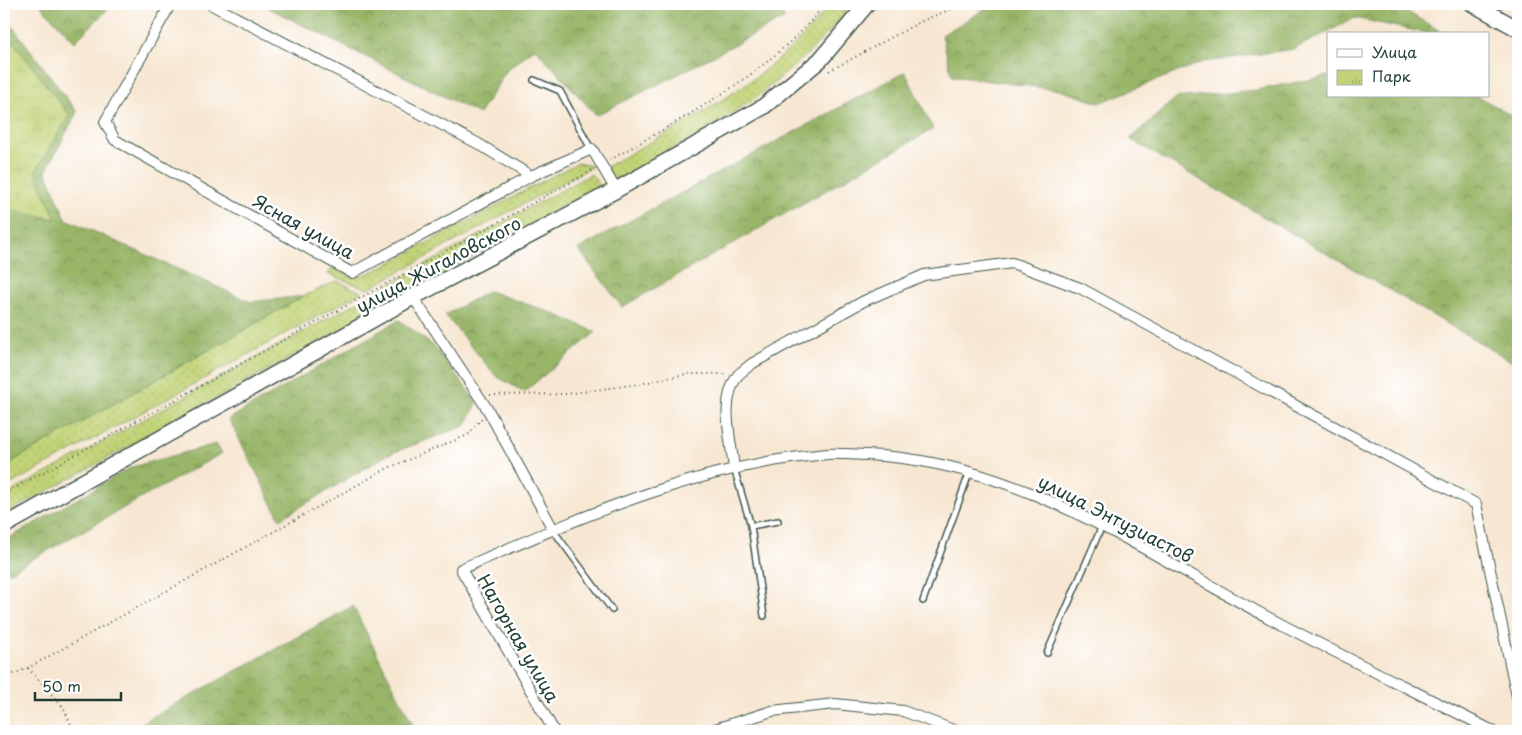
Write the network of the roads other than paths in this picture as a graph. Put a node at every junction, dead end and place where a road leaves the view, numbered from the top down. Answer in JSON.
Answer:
{"nodes":[{"id":1,"x":174,"y":4,"type":"edge"},
{"id":2,"x":210,"y":4,"type":"edge"},
{"id":3,"x":866,"y":4,"type":"edge"},
{"id":4,"x":1473,"y":4,"type":"edge"},
{"id":5,"x":1518,"y":29,"type":"edge"},
{"id":6,"x":534,"y":80,"type":"dead end"},
{"id":7,"x":592,"y":149,"type":"junction"},
{"id":8,"x":531,"y":176,"type":"junction"},
{"id":9,"x":616,"y":190,"type":"junction"},
{"id":10,"x":413,"y":297,"type":"junction"},
{"id":11,"x":734,"y":468,"type":"junction"},
{"id":12,"x":970,"y":470,"type":"junction"},
{"id":13,"x":778,"y":521,"type":"dead end"},
{"id":14,"x":4,"y":526,"type":"edge"},
{"id":15,"x":752,"y":526,"type":"junction"},
{"id":16,"x":1102,"y":526,"type":"junction"},
{"id":17,"x":553,"y":529,"type":"junction"},
{"id":18,"x":924,"y":601,"type":"dead end"},
{"id":19,"x":612,"y":610,"type":"dead end"},
{"id":20,"x":764,"y":616,"type":"dead end"},
{"id":21,"x":1048,"y":653,"type":"dead end"},
{"id":22,"x":1518,"y":701,"type":"edge"},
{"id":23,"x":554,"y":731,"type":"edge"},
{"id":24,"x":709,"y":731,"type":"edge"},
{"id":25,"x":956,"y":731,"type":"edge"},
{"id":26,"x":1493,"y":731,"type":"edge"}],
"edges":[{"from":1,"to":8,"type":"street","name":"Ясная улица"},
{"from":2,"to":8,"type":"street"},
{"from":3,"to":9,"type":"main road","name":"улица Жигаловского"},
{"from":4,"to":5,"type":"main road"},
{"from":6,"to":7,"type":"lane"},
{"from":7,"to":8,"type":"street","name":"Ясная улица"},
{"from":7,"to":9,"type":"street"},
{"from":9,"to":10,"type":"main road","name":"улица Жигаловского"},
{"from":10,"to":14,"type":"main road","name":"улица Жигаловского"},
{"from":10,"to":17,"type":"street"},
{"from":11,"to":12,"type":"street","name":"улица Энтузиастов"},
{"from":11,"to":15,"type":"lane"},
{"from":11,"to":17,"type":"street","name":"улица Энтузиастов"},
{"from":11,"to":22,"type":"street"},
{"from":12,"to":16,"type":"street","name":"улица Энтузиастов"},
{"from":12,"to":18,"type":"lane"},
{"from":13,"to":15,"type":"lane"},
{"from":15,"to":20,"type":"lane"},
{"from":16,"to":21,"type":"lane"},
{"from":16,"to":26,"type":"street","name":"улица Энтузиастов"},
{"from":17,"to":19,"type":"lane"},
{"from":17,"to":23,"type":"street","name":"Нагорная улица"},
{"from":24,"to":25,"type":"street"}]}
